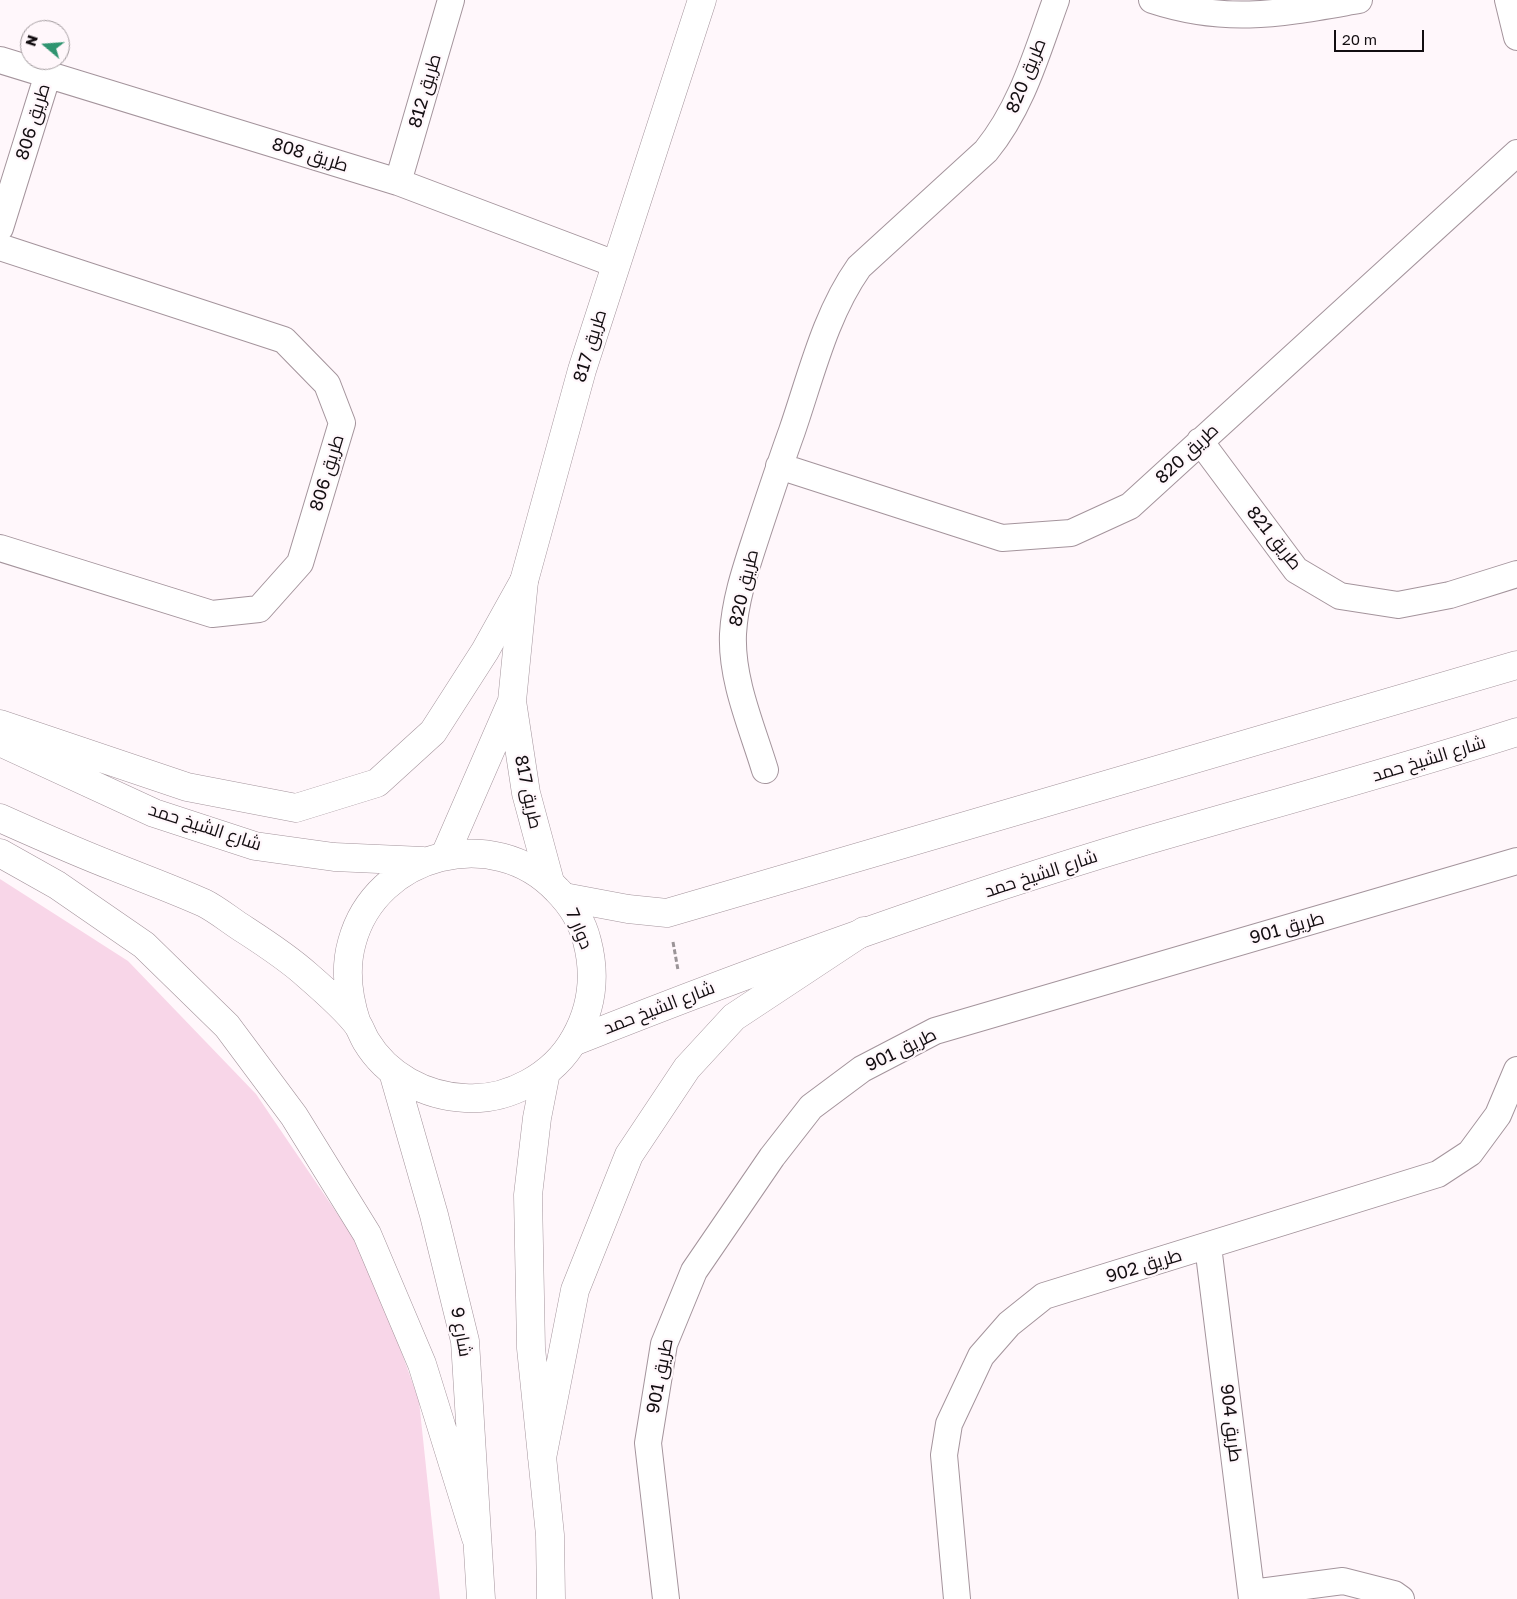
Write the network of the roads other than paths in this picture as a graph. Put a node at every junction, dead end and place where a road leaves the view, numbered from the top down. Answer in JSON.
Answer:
{"nodes":[{"id":1,"x":451,"y":0,"type":"edge"},
{"id":2,"x":702,"y":0,"type":"edge"},
{"id":3,"x":1056,"y":0,"type":"edge"},
{"id":4,"x":1152,"y":0,"type":"edge"},
{"id":5,"x":1359,"y":0,"type":"edge"},
{"id":6,"x":1508,"y":0,"type":"edge"},
{"id":7,"x":1517,"y":37,"type":"edge"},
{"id":8,"x":0,"y":60,"type":"edge"},
{"id":9,"x":48,"y":74,"type":"junction"},
{"id":10,"x":1517,"y":154,"type":"edge"},
{"id":11,"x":398,"y":182,"type":"junction"},
{"id":12,"x":0,"y":228,"type":"edge"},
{"id":13,"x":0,"y":247,"type":"edge"},
{"id":14,"x":615,"y":264,"type":"junction"},
{"id":15,"x":1200,"y":441,"type":"junction"},
{"id":16,"x":779,"y":466,"type":"junction"},
{"id":17,"x":0,"y":548,"type":"edge"},
{"id":18,"x":1517,"y":574,"type":"edge"},
{"id":19,"x":524,"y":581,"type":"junction"},
{"id":20,"x":1517,"y":665,"type":"edge"},
{"id":21,"x":512,"y":701,"type":"junction"},
{"id":22,"x":0,"y":724,"type":"edge"},
{"id":23,"x":1517,"y":732,"type":"edge"},
{"id":24,"x":0,"y":742,"type":"edge"},
{"id":25,"x":765,"y":770,"type":"dead end"},
{"id":26,"x":0,"y":818,"type":"edge"},
{"id":27,"x":0,"y":853,"type":"edge"},
{"id":28,"x":434,"y":858,"type":"junction"},
{"id":29,"x":1517,"y":862,"type":"edge"},
{"id":30,"x":557,"y":889,"type":"junction"},
{"id":31,"x":864,"y":931,"type":"junction"},
{"id":32,"x":357,"y":1024,"type":"junction"},
{"id":33,"x":573,"y":1042,"type":"junction"},
{"id":34,"x":1517,"y":1070,"type":"edge"},
{"id":35,"x":393,"y":1072,"type":"junction"},
{"id":36,"x":546,"y":1072,"type":"junction"},
{"id":37,"x":1208,"y":1246,"type":"junction"},
{"id":38,"x":542,"y":1458,"type":"junction"},
{"id":39,"x":476,"y":1538,"type":"junction"},
{"id":40,"x":1252,"y":1596,"type":"edge"},
{"id":41,"x":481,"y":1599,"type":"edge"},
{"id":42,"x":551,"y":1599,"type":"edge"},
{"id":43,"x":666,"y":1599,"type":"edge"},
{"id":44,"x":957,"y":1599,"type":"edge"},
{"id":45,"x":1401,"y":1599,"type":"edge"}],
"edges":[{"from":1,"to":11,"type":"street","name":"طريق 812"},
{"from":2,"to":14,"type":"main road","name":"طريق 817"},
{"from":3,"to":16,"type":"street","name":"طريق 820"},
{"from":4,"to":5,"type":"street"},
{"from":6,"to":7,"type":"street"},
{"from":8,"to":9,"type":"street","name":"طريق 808"},
{"from":9,"to":11,"type":"street","name":"طريق 808"},
{"from":9,"to":12,"type":"street","name":"طريق 806"},
{"from":10,"to":15,"type":"street","name":"طريق 820"},
{"from":11,"to":14,"type":"street","name":"طريق 808"},
{"from":13,"to":17,"type":"street","name":"طريق 806"},
{"from":14,"to":19,"type":"main road","name":"طريق 817"},
{"from":15,"to":16,"type":"street","name":"طريق 820"},
{"from":15,"to":18,"type":"street","name":"طريق 821"},
{"from":16,"to":25,"type":"street","name":"طريق 820"},
{"from":19,"to":21,"type":"main road","name":"طريق 817"},
{"from":19,"to":22,"type":"main road"},
{"from":20,"to":30,"type":"main road"},
{"from":21,"to":28,"type":"main road","name":"طريق 817"},
{"from":21,"to":30,"type":"main road","name":"طريق 817"},
{"from":23,"to":31,"type":"main road","name":"شارع الشيخ حمد"},
{"from":24,"to":28,"type":"main road","name":"شارع الشيخ حمد"},
{"from":26,"to":32,"type":"main road"},
{"from":27,"to":39,"type":"main road"},
{"from":28,"to":30,"type":"main road","name":"دوار 7"},
{"from":28,"to":32,"type":"main road","name":"دوار 7"},
{"from":29,"to":43,"type":"street","name":"طريق 901"},
{"from":30,"to":33,"type":"main road","name":"دوار 7"},
{"from":31,"to":33,"type":"main road","name":"شارع الشيخ حمد"},
{"from":31,"to":38,"type":"main road"},
{"from":32,"to":35,"type":"main road","name":"دوار 7"},
{"from":33,"to":36,"type":"main road","name":"دوار 7"},
{"from":34,"to":37,"type":"street","name":"طريق 902"},
{"from":35,"to":36,"type":"main road","name":"دوار 7"},
{"from":35,"to":39,"type":"main road","name":"شارع 9"},
{"from":36,"to":38,"type":"main road"},
{"from":37,"to":40,"type":"street","name":"طريق 904"},
{"from":37,"to":44,"type":"street","name":"طريق 902"},
{"from":38,"to":42,"type":"main road"},
{"from":39,"to":41,"type":"main road","name":"شارع 9"},
{"from":40,"to":45,"type":"street"}]}
